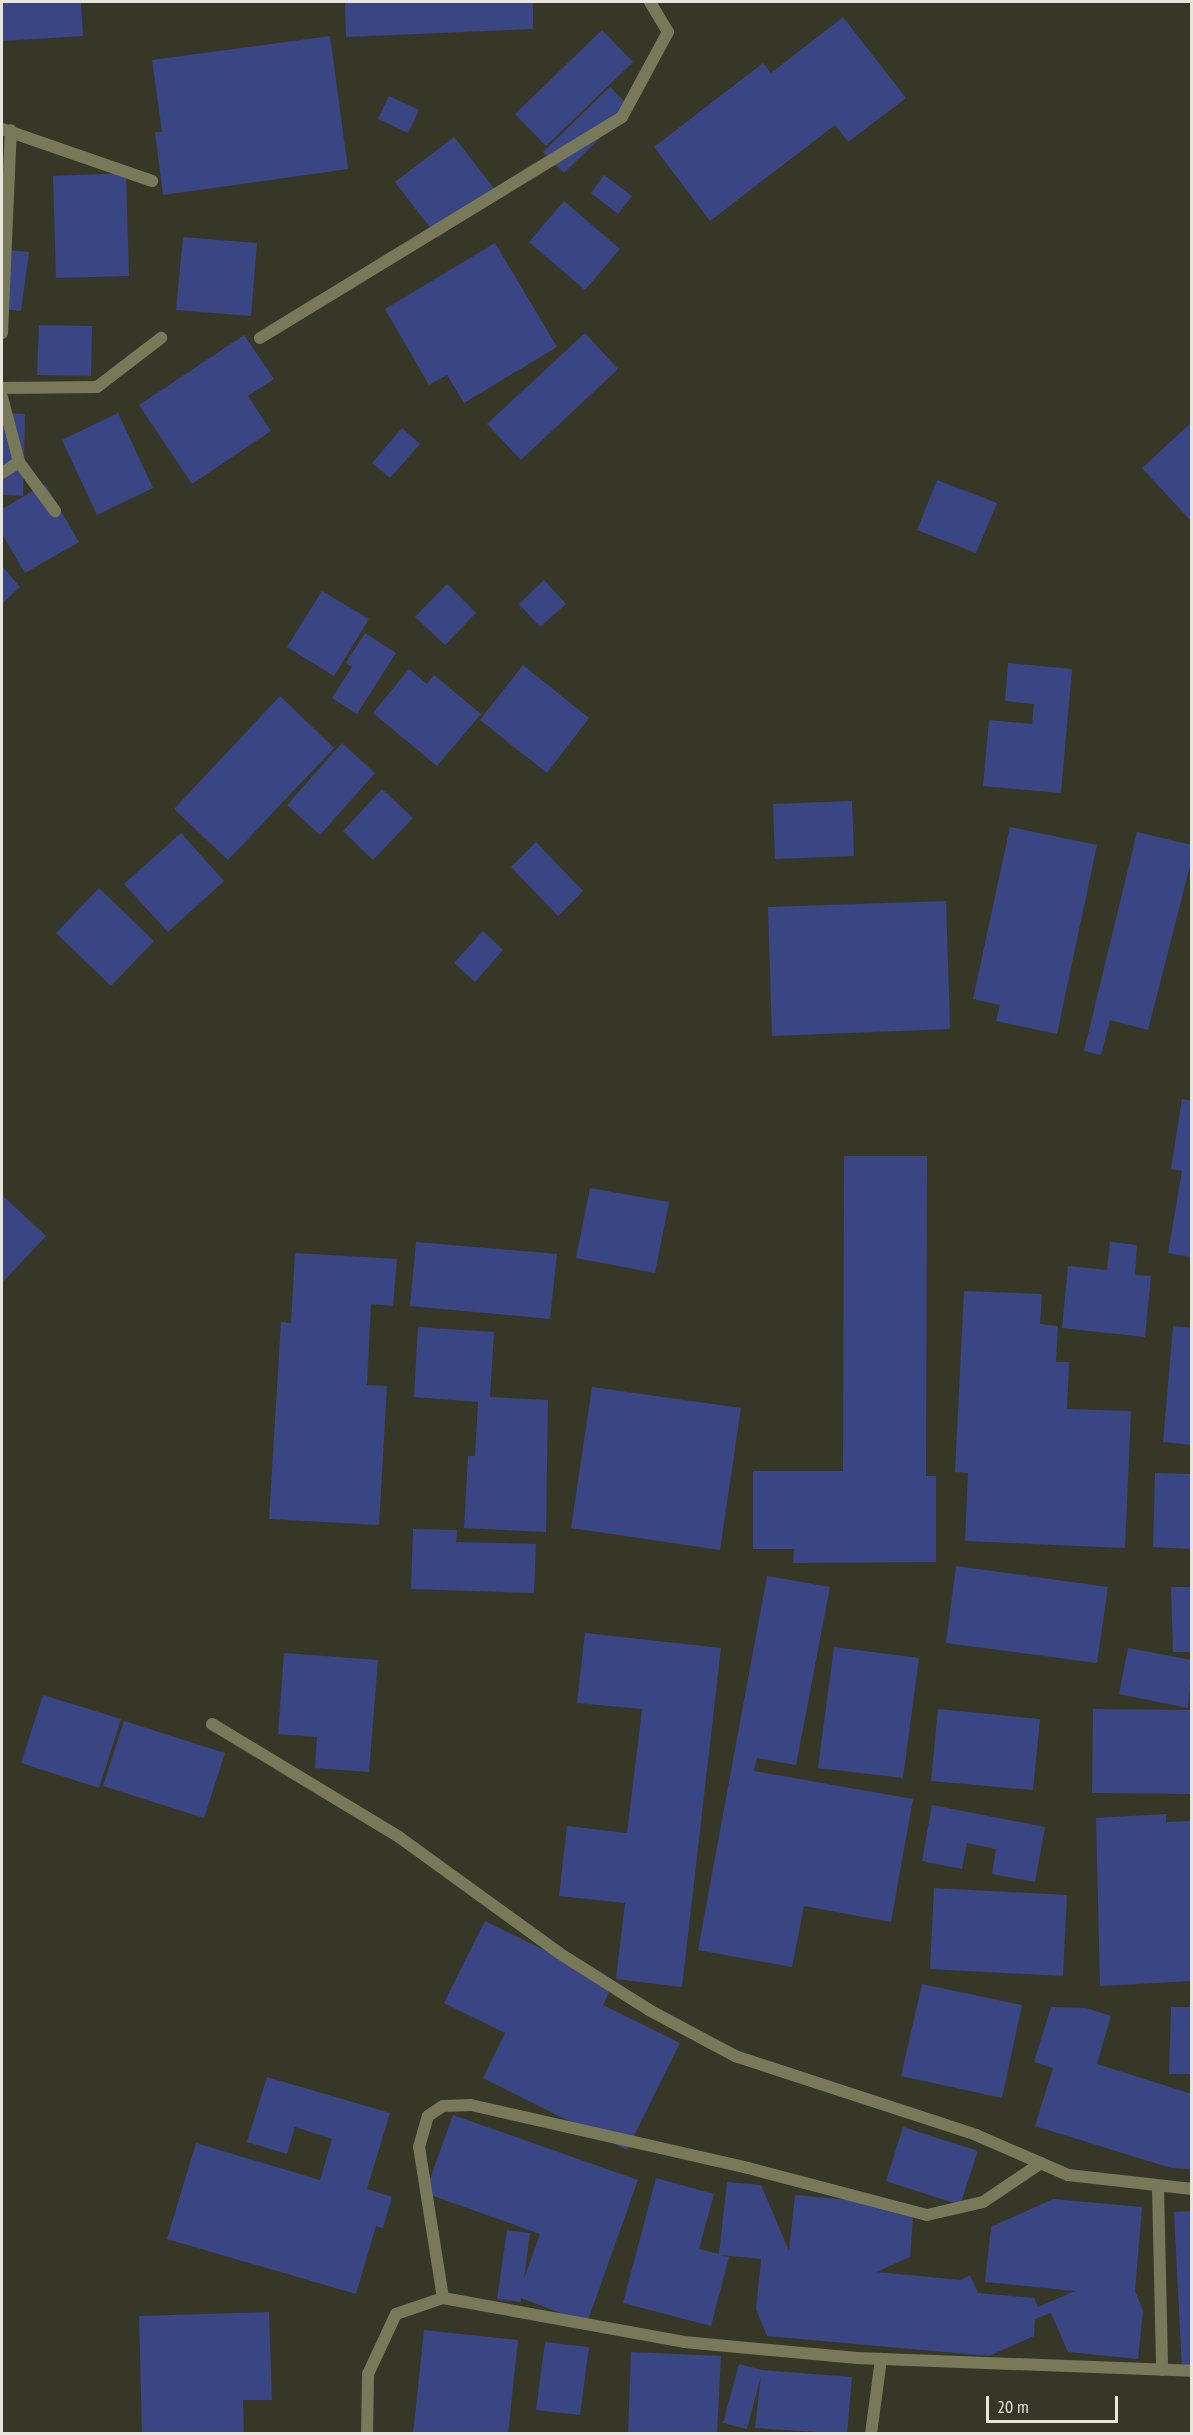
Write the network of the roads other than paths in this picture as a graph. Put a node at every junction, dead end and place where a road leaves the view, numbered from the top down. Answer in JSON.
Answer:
{"nodes":[{"id":1,"x":650,"y":2,"type":"edge"},
{"id":2,"x":6,"y":130,"type":"edge"},
{"id":3,"x":152,"y":181,"type":"dead end"},
{"id":4,"x":2,"y":333,"type":"edge"},
{"id":5,"x":161,"y":338,"type":"dead end"},
{"id":6,"x":260,"y":338,"type":"dead end"},
{"id":7,"x":2,"y":388,"type":"edge"},
{"id":8,"x":2,"y":397,"type":"edge"},
{"id":9,"x":19,"y":462,"type":"junction"},
{"id":10,"x":2,"y":473,"type":"edge"},
{"id":11,"x":55,"y":511,"type":"dead end"},
{"id":12,"x":212,"y":1724,"type":"dead end"},
{"id":13,"x":1041,"y":2163,"type":"junction"},
{"id":14,"x":1158,"y":2187,"type":"junction"},
{"id":15,"x":1191,"y":2189,"type":"edge"},
{"id":16,"x":443,"y":2298,"type":"junction"},
{"id":17,"x":881,"y":2359,"type":"junction"},
{"id":18,"x":1162,"y":2370,"type":"junction"},
{"id":19,"x":1191,"y":2371,"type":"edge"},
{"id":20,"x":367,"y":2433,"type":"edge"},
{"id":21,"x":871,"y":2433,"type":"edge"}],
"edges":[{"from":1,"to":6,"type":"street"},
{"from":2,"to":3,"type":"street"},
{"from":2,"to":4,"type":"street"},
{"from":5,"to":7,"type":"street"},
{"from":8,"to":9,"type":"street"},
{"from":9,"to":10,"type":"street"},
{"from":9,"to":11,"type":"street"},
{"from":12,"to":13,"type":"street"},
{"from":13,"to":14,"type":"street"},
{"from":13,"to":16,"type":"street"},
{"from":14,"to":15,"type":"street"},
{"from":14,"to":18,"type":"street"},
{"from":16,"to":17,"type":"street"},
{"from":16,"to":20,"type":"street"},
{"from":17,"to":18,"type":"street"},
{"from":17,"to":21,"type":"street"},
{"from":18,"to":19,"type":"street"}]}
